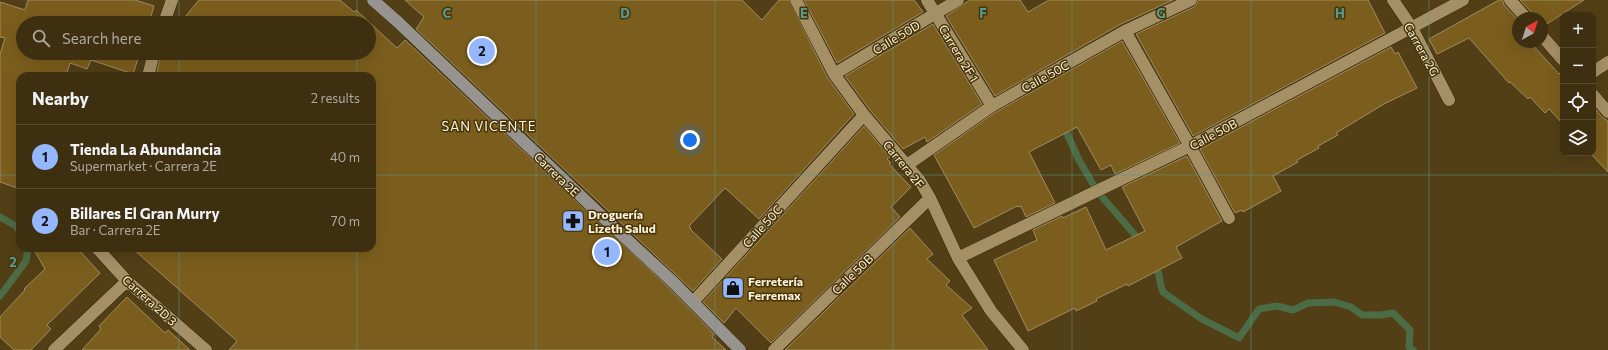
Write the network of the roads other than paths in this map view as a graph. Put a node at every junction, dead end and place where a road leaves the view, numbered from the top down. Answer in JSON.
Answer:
{"nodes":[{"id":1,"x":172,"y":0,"type":"edge"},
{"id":2,"x":373,"y":0,"type":"edge"},
{"id":3,"x":796,"y":0,"type":"edge"},
{"id":4,"x":927,"y":0,"type":"edge"},
{"id":5,"x":958,"y":0,"type":"edge"},
{"id":6,"x":1191,"y":0,"type":"edge"},
{"id":7,"x":1393,"y":0,"type":"edge"},
{"id":8,"x":1463,"y":0,"type":"edge"},
{"id":9,"x":1510,"y":0,"type":"edge"},
{"id":10,"x":1521,"y":12,"type":"edge"},
{"id":11,"x":936,"y":14,"type":"junction"},
{"id":12,"x":166,"y":16,"type":"edge"},
{"id":13,"x":1412,"y":28,"type":"junction"},
{"id":14,"x":1125,"y":31,"type":"junction"},
{"id":15,"x":1548,"y":43,"type":"edge"},
{"id":16,"x":1560,"y":57,"type":"edge"},
{"id":17,"x":152,"y":60,"type":"edge"},
{"id":18,"x":1608,"y":62,"type":"edge"},
{"id":19,"x":1596,"y":70,"type":"edge"},
{"id":20,"x":149,"y":72,"type":"edge"},
{"id":21,"x":834,"y":74,"type":"junction"},
{"id":22,"x":1596,"y":98,"type":"edge"},
{"id":23,"x":1450,"y":100,"type":"dead end"},
{"id":24,"x":992,"y":106,"type":"junction"},
{"id":25,"x":1608,"y":112,"type":"edge"},
{"id":26,"x":864,"y":115,"type":"junction"},
{"id":27,"x":1190,"y":146,"type":"junction"},
{"id":28,"x":908,"y":166,"type":"junction"},
{"id":29,"x":930,"y":198,"type":"junction"},
{"id":30,"x":1229,"y":218,"type":"dead end"},
{"id":31,"x":101,"y":252,"type":"edge"},
{"id":32,"x":958,"y":258,"type":"junction"},
{"id":33,"x":127,"y":280,"type":"junction"},
{"id":34,"x":693,"y":302,"type":"junction"},
{"id":35,"x":54,"y":350,"type":"edge"},
{"id":36,"x":206,"y":350,"type":"edge"},
{"id":37,"x":740,"y":350,"type":"edge"},
{"id":38,"x":774,"y":350,"type":"edge"},
{"id":39,"x":1023,"y":350,"type":"edge"}],
"edges":[{"from":1,"to":12,"type":"street"},
{"from":2,"to":34,"type":"street","name":"Carrera 2E"},
{"from":3,"to":21,"type":"street","name":"Carrera 2F"},
{"from":4,"to":11,"type":"street","name":"Carrera 2F 1"},
{"from":5,"to":11,"type":"street","name":"Calle 50D"},
{"from":6,"to":14,"type":"street","name":"Calle 50C"},
{"from":7,"to":13,"type":"street","name":"Carrera 2G"},
{"from":8,"to":13,"type":"street","name":"Calle 50B"},
{"from":9,"to":10,"type":"street"},
{"from":11,"to":21,"type":"street","name":"Calle 50D"},
{"from":11,"to":24,"type":"street","name":"Carrera 2F 1"},
{"from":13,"to":23,"type":"street","name":"Carrera 2G"},
{"from":13,"to":27,"type":"street","name":"Calle 50B"},
{"from":14,"to":24,"type":"street","name":"Calle 50C"},
{"from":14,"to":27,"type":"street"},
{"from":15,"to":16,"type":"street"},
{"from":17,"to":20,"type":"street"},
{"from":18,"to":19,"type":"street"},
{"from":21,"to":26,"type":"street","name":"Carrera 2F"},
{"from":22,"to":25,"type":"street"},
{"from":24,"to":28,"type":"street","name":"Calle 50C"},
{"from":26,"to":28,"type":"street","name":"Carrera 2F"},
{"from":26,"to":34,"type":"street","name":"Calle 50C"},
{"from":27,"to":30,"type":"street"},
{"from":27,"to":32,"type":"street","name":"Calle 50B"},
{"from":28,"to":29,"type":"street","name":"Carrera 2F"},
{"from":29,"to":32,"type":"street","name":"Carrera 2F"},
{"from":29,"to":38,"type":"street","name":"Calle 50B"},
{"from":31,"to":33,"type":"street","name":"Carrera 2D 3"},
{"from":32,"to":39,"type":"street","name":"Carrera 2F"},
{"from":33,"to":35,"type":"street"},
{"from":33,"to":36,"type":"street","name":"Carrera 2D 3"},
{"from":34,"to":37,"type":"street","name":"Carrera 2E"}]}
